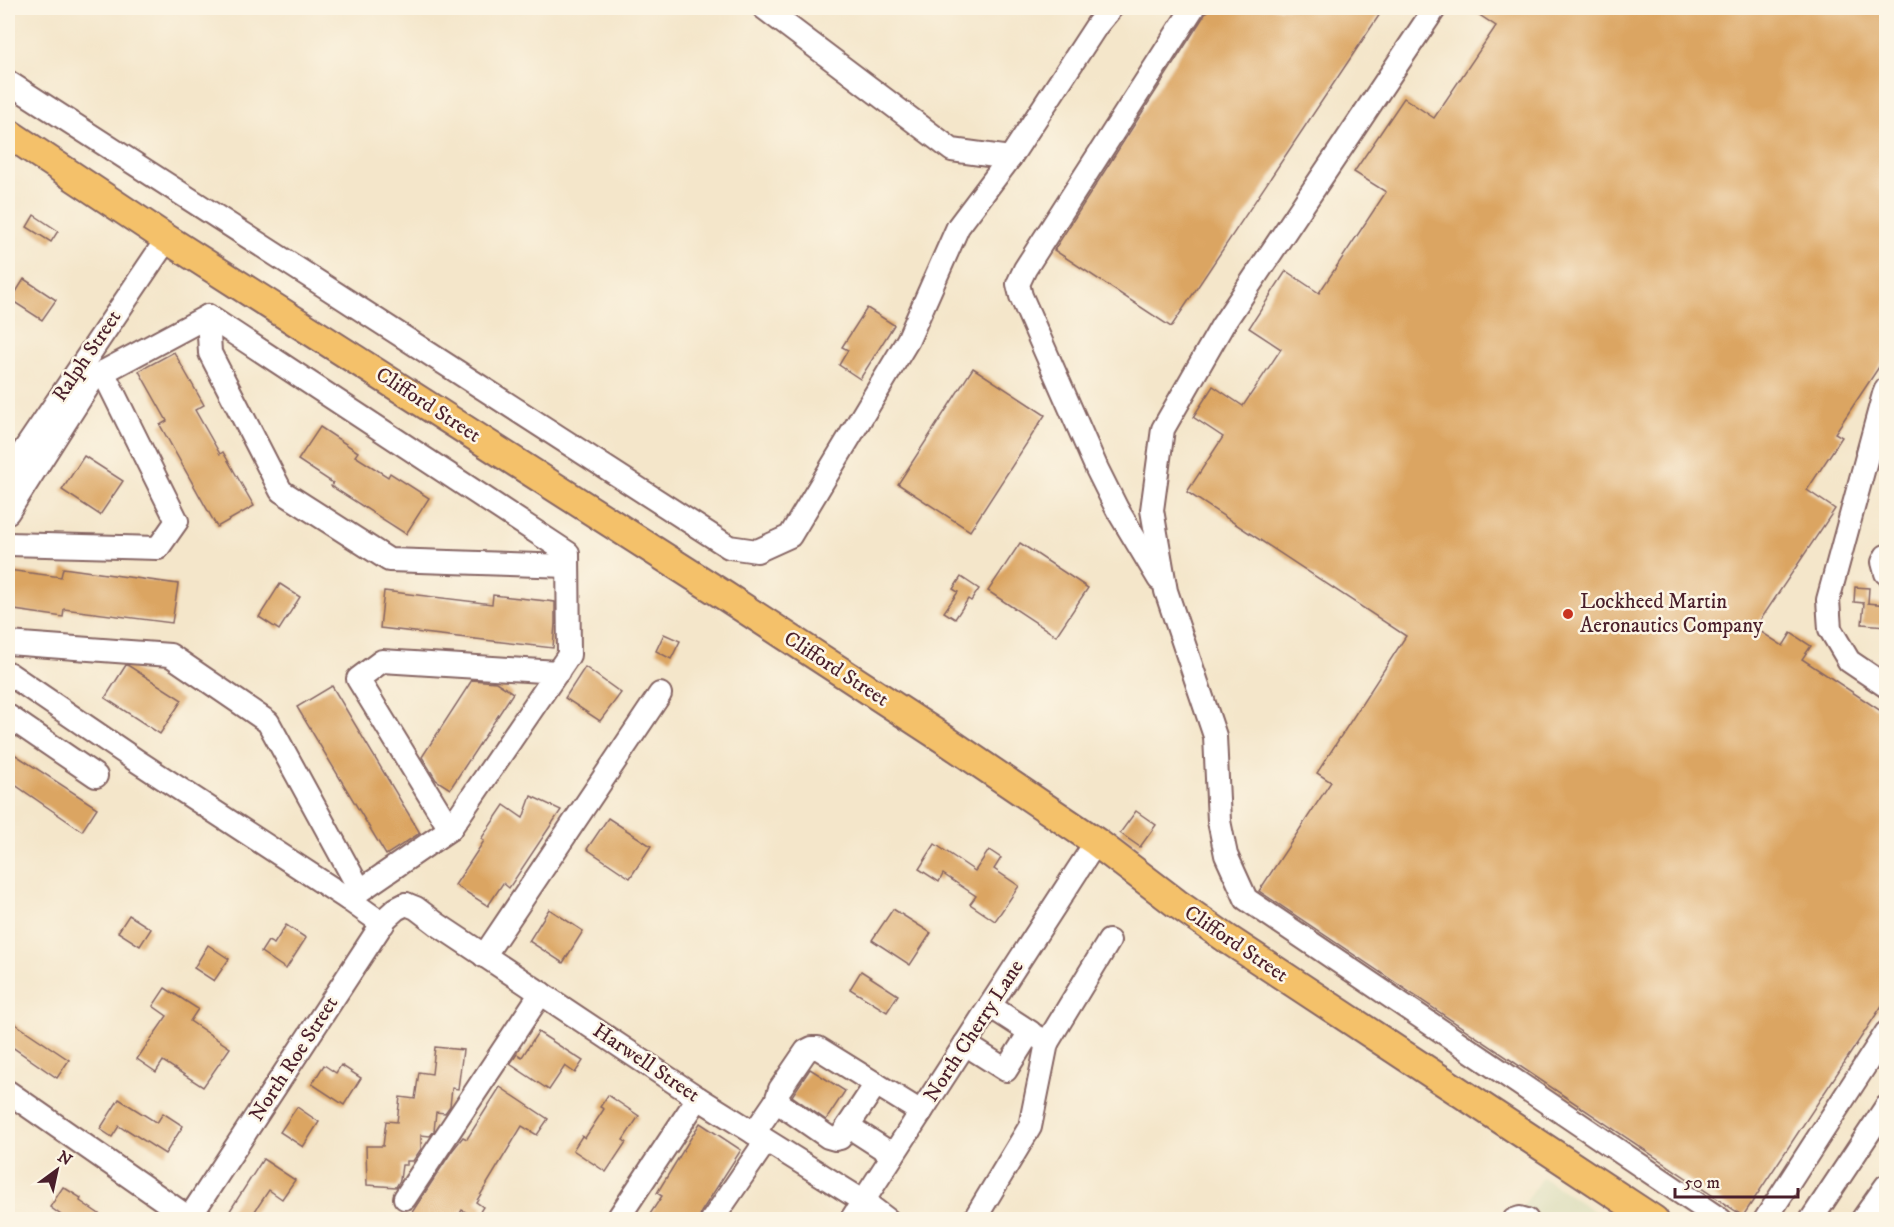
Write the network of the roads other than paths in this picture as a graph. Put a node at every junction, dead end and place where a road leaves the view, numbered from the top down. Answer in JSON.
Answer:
{"nodes":[{"id":1,"x":764,"y":8,"type":"edge"},
{"id":2,"x":1111,"y":8,"type":"edge"},
{"id":3,"x":1193,"y":8,"type":"edge"},
{"id":4,"x":1435,"y":8,"type":"edge"},
{"id":5,"x":8,"y":82,"type":"edge"},
{"id":6,"x":8,"y":133,"type":"edge"},
{"id":7,"x":1010,"y":158,"type":"junction"},
{"id":8,"x":167,"y":239,"type":"junction"},
{"id":9,"x":208,"y":316,"type":"junction"},
{"id":10,"x":92,"y":372,"type":"junction"},
{"id":11,"x":1887,"y":389,"type":"edge"},
{"id":12,"x":8,"y":474,"type":"edge"},
{"id":13,"x":8,"y":512,"type":"edge"},
{"id":14,"x":8,"y":544,"type":"edge"},
{"id":15,"x":1887,"y":556,"type":"edge"},
{"id":16,"x":568,"y":566,"type":"junction"},
{"id":17,"x":1887,"y":573,"type":"edge"},
{"id":18,"x":1166,"y":591,"type":"junction"},
{"id":19,"x":8,"y":643,"type":"edge"},
{"id":20,"x":558,"y":672,"type":"junction"},
{"id":21,"x":8,"y":673,"type":"edge"},
{"id":22,"x":1887,"y":686,"type":"edge"},
{"id":23,"x":660,"y":694,"type":"dead end"},
{"id":24,"x":8,"y":716,"type":"edge"},
{"id":25,"x":96,"y":776,"type":"dead end"},
{"id":26,"x":450,"y":829,"type":"junction"},
{"id":27,"x":1096,"y":842,"type":"junction"},
{"id":28,"x":398,"y":866,"type":"junction"},
{"id":29,"x":354,"y":895,"type":"junction"},
{"id":30,"x":406,"y":904,"type":"junction"},
{"id":31,"x":383,"y":924,"type":"junction"},
{"id":32,"x":1109,"y":941,"type":"dead end"},
{"id":33,"x":484,"y":956,"type":"junction"},
{"id":34,"x":541,"y":993,"type":"junction"},
{"id":35,"x":990,"y":1006,"type":"junction"},
{"id":36,"x":1887,"y":1034,"type":"edge"},
{"id":37,"x":1039,"y":1037,"type":"junction"},
{"id":38,"x":965,"y":1044,"type":"junction"},
{"id":39,"x":876,"y":1084,"type":"junction"},
{"id":40,"x":8,"y":1092,"type":"edge"},
{"id":41,"x":698,"y":1098,"type":"junction"},
{"id":42,"x":776,"y":1101,"type":"junction"},
{"id":43,"x":1887,"y":1107,"type":"edge"},
{"id":44,"x":921,"y":1113,"type":"junction"},
{"id":45,"x":848,"y":1126,"type":"junction"},
{"id":46,"x":760,"y":1137,"type":"junction"},
{"id":47,"x":893,"y":1155,"type":"junction"},
{"id":48,"x":1887,"y":1186,"type":"edge"},
{"id":49,"x":405,"y":1198,"type":"dead end"},
{"id":50,"x":857,"y":1210,"type":"edge"},
{"id":51,"x":189,"y":1219,"type":"edge"},
{"id":52,"x":617,"y":1220,"type":"edge"},
{"id":53,"x":712,"y":1220,"type":"edge"},
{"id":54,"x":888,"y":1220,"type":"edge"},
{"id":55,"x":974,"y":1220,"type":"edge"},
{"id":56,"x":1514,"y":1220,"type":"edge"},
{"id":57,"x":1527,"y":1220,"type":"edge"},
{"id":58,"x":1654,"y":1220,"type":"edge"},
{"id":59,"x":1721,"y":1220,"type":"edge"},
{"id":60,"x":1765,"y":1220,"type":"edge"},
{"id":61,"x":1811,"y":1220,"type":"edge"},
{"id":62,"x":1862,"y":1220,"type":"edge"}],
"edges":[{"from":1,"to":7,"type":"street"},
{"from":2,"to":7,"type":"street"},
{"from":3,"to":18,"type":"street"},
{"from":4,"to":18,"type":"street"},
{"from":5,"to":7,"type":"street"},
{"from":6,"to":8,"type":"main road","name":"Clifford Street"},
{"from":8,"to":10,"type":"street","name":"Ralph Street"},
{"from":8,"to":27,"type":"main road","name":"Clifford Street"},
{"from":9,"to":10,"type":"street"},
{"from":9,"to":16,"type":"street"},
{"from":9,"to":16,"type":"street"},
{"from":10,"to":12,"type":"street","name":"Ralph Street"},
{"from":10,"to":13,"type":"street"},
{"from":10,"to":14,"type":"street"},
{"from":11,"to":22,"type":"street"},
{"from":15,"to":17,"type":"street"},
{"from":16,"to":20,"type":"street"},
{"from":18,"to":59,"type":"street"},
{"from":19,"to":29,"type":"street"},
{"from":20,"to":26,"type":"street"},
{"from":20,"to":26,"type":"street"},
{"from":21,"to":29,"type":"street"},
{"from":23,"to":33,"type":"street"},
{"from":24,"to":25,"type":"street"},
{"from":26,"to":28,"type":"street"},
{"from":27,"to":35,"type":"street","name":"North Cherry Lane"},
{"from":27,"to":58,"type":"main road","name":"Clifford Street"},
{"from":28,"to":29,"type":"street"},
{"from":28,"to":30,"type":"street"},
{"from":29,"to":31,"type":"street"},
{"from":30,"to":31,"type":"street","name":"North Roe Street"},
{"from":30,"to":33,"type":"street","name":"Harwell Street"},
{"from":31,"to":51,"type":"street","name":"North Roe Street"},
{"from":32,"to":37,"type":"street"},
{"from":33,"to":34,"type":"street","name":"Harwell Street"},
{"from":34,"to":41,"type":"street","name":"Harwell Street"},
{"from":34,"to":49,"type":"street"},
{"from":35,"to":37,"type":"street"},
{"from":35,"to":38,"type":"street","name":"North Cherry Lane"},
{"from":36,"to":60,"type":"street"},
{"from":37,"to":38,"type":"street"},
{"from":37,"to":55,"type":"street"},
{"from":38,"to":44,"type":"street","name":"North Cherry Lane"},
{"from":39,"to":42,"type":"street"},
{"from":39,"to":44,"type":"street"},
{"from":39,"to":45,"type":"street"},
{"from":40,"to":51,"type":"street"},
{"from":41,"to":46,"type":"street","name":"Harwell Street"},
{"from":41,"to":52,"type":"street"},
{"from":42,"to":45,"type":"street"},
{"from":42,"to":46,"type":"street"},
{"from":43,"to":61,"type":"street"},
{"from":44,"to":47,"type":"street","name":"North Cherry Lane"},
{"from":45,"to":47,"type":"street"},
{"from":46,"to":50,"type":"street","name":"Harwell Street"},
{"from":46,"to":53,"type":"street"},
{"from":47,"to":50,"type":"street","name":"North Cherry Lane"},
{"from":48,"to":62,"type":"street"},
{"from":50,"to":54,"type":"street","name":"Harwell Street"},
{"from":56,"to":57,"type":"street"}]}
